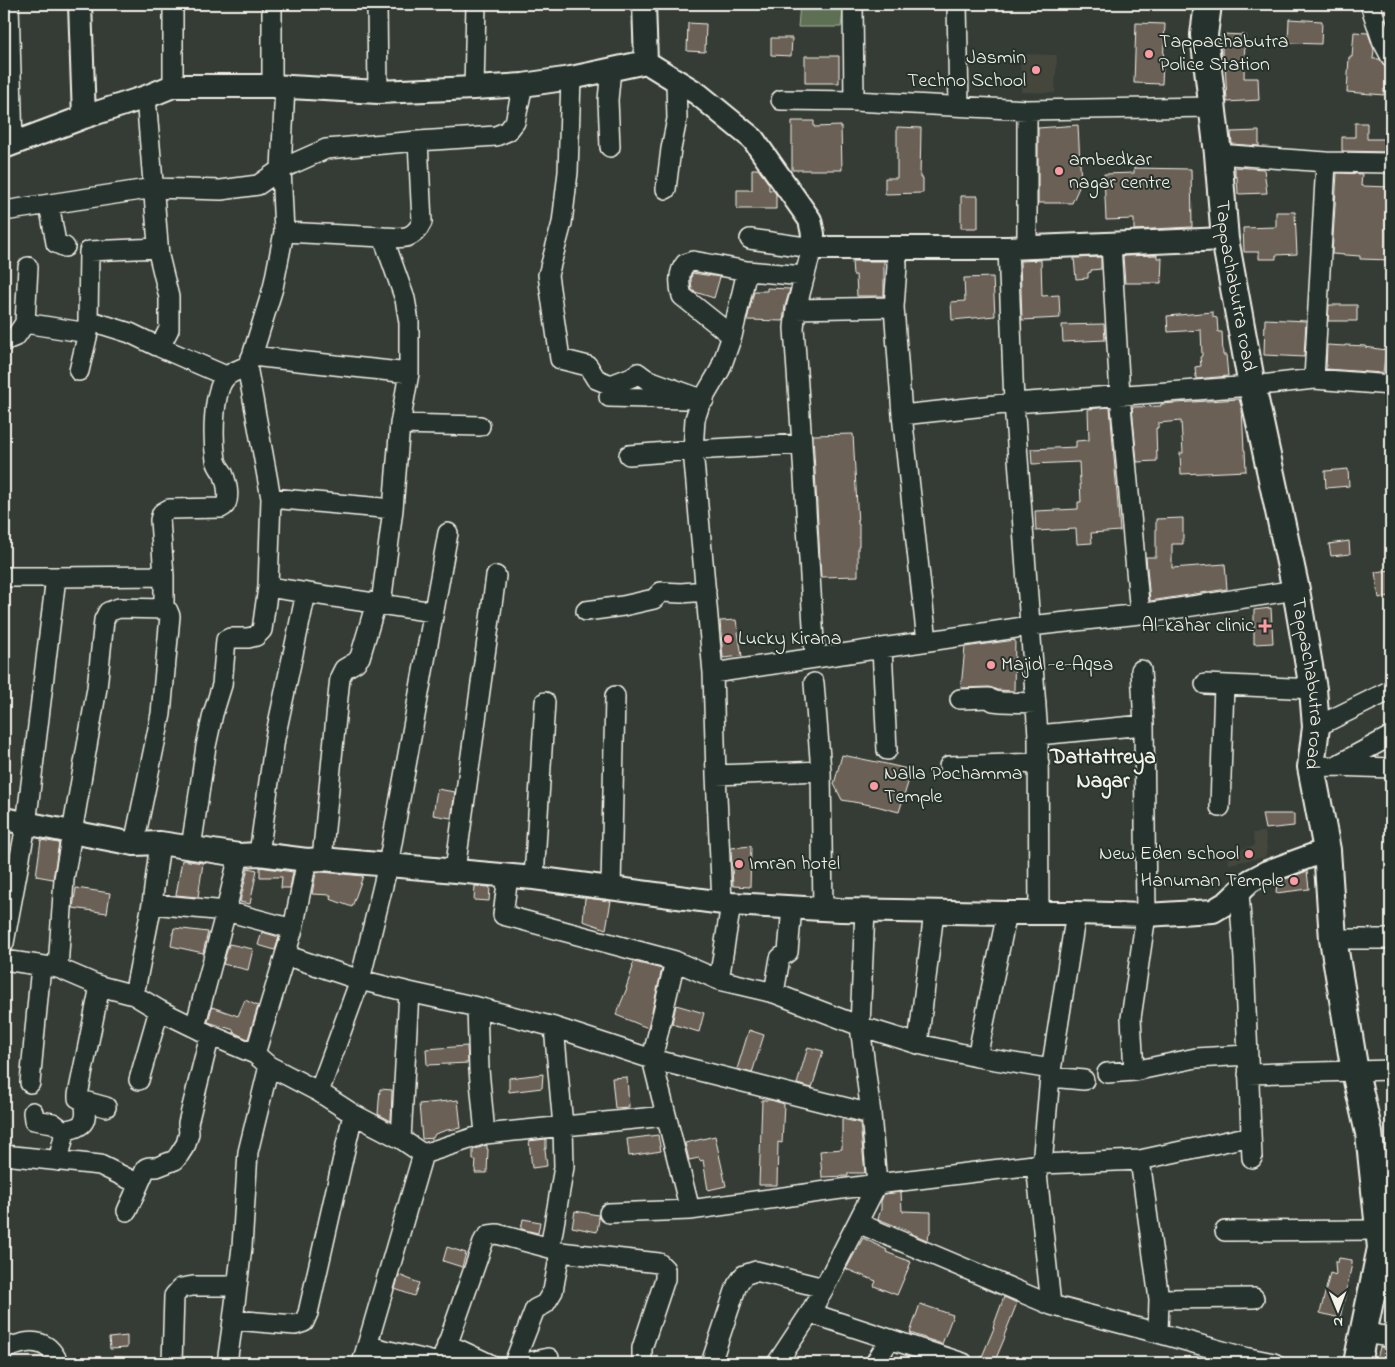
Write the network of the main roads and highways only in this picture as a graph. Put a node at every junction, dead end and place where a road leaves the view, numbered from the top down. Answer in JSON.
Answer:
{"nodes":[{"id":1,"x":1208,"y":4,"type":"edge"},
{"id":2,"x":1383,"y":1243,"type":"edge"},
{"id":3,"x":1357,"y":1363,"type":"edge"}],
"edges":[{"from":1,"to":2,"type":"main road","name":"Tappachabutra road"},
{"from":2,"to":3,"type":"main road","name":"Tappachabutra road"}]}
